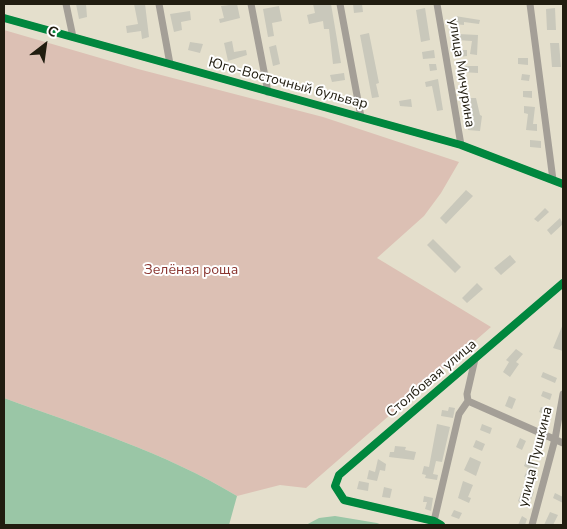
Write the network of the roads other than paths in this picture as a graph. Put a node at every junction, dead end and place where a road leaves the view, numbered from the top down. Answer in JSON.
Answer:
{"nodes":[{"id":1,"x":66,"y":4,"type":"edge"},
{"id":2,"x":158,"y":4,"type":"edge"},
{"id":3,"x":251,"y":4,"type":"edge"},
{"id":4,"x":340,"y":4,"type":"edge"},
{"id":5,"x":437,"y":4,"type":"edge"},
{"id":6,"x":530,"y":4,"type":"edge"},
{"id":7,"x":4,"y":18,"type":"edge"},
{"id":8,"x":72,"y":36,"type":"junction"},
{"id":9,"x":170,"y":64,"type":"junction"},
{"id":10,"x":268,"y":92,"type":"junction"},
{"id":11,"x":361,"y":117,"type":"junction"},
{"id":12,"x":461,"y":146,"type":"junction"},
{"id":13,"x":553,"y":180,"type":"junction"},
{"id":14,"x":563,"y":184,"type":"edge"},
{"id":15,"x":563,"y":283,"type":"edge"},
{"id":16,"x":475,"y":359,"type":"junction"},
{"id":17,"x":563,"y":394,"type":"edge"},
{"id":18,"x":468,"y":401,"type":"junction"},
{"id":19,"x":555,"y":440,"type":"junction"},
{"id":20,"x":563,"y":444,"type":"edge"},
{"id":21,"x":434,"y":522,"type":"junction"},
{"id":22,"x":442,"y":525,"type":"edge"},
{"id":23,"x":532,"y":525,"type":"edge"}],
"edges":[{"from":1,"to":8,"type":"street"},
{"from":2,"to":9,"type":"street"},
{"from":3,"to":10,"type":"street"},
{"from":4,"to":11,"type":"street"},
{"from":5,"to":12,"type":"street","name":"улица Мичурина"},
{"from":6,"to":13,"type":"street"},
{"from":7,"to":8,"type":"street","name":"Юго-Восточный бульвар"},
{"from":8,"to":9,"type":"street","name":"Юго-Восточный бульвар"},
{"from":9,"to":10,"type":"street","name":"Юго-Восточный бульвар"},
{"from":10,"to":11,"type":"street","name":"Юго-Восточный бульвар"},
{"from":11,"to":12,"type":"street","name":"Юго-Восточный бульвар"},
{"from":12,"to":13,"type":"street","name":"Юго-Восточный бульвар"},
{"from":13,"to":14,"type":"street","name":"Юго-Восточный бульвар"},
{"from":15,"to":16,"type":"street","name":"Столбовая улица"},
{"from":16,"to":18,"type":"street"},
{"from":16,"to":21,"type":"street","name":"Столбовая улица"},
{"from":17,"to":19,"type":"street","name":"улица Пушкина"},
{"from":18,"to":19,"type":"street"},
{"from":18,"to":21,"type":"street"},
{"from":19,"to":20,"type":"street"},
{"from":19,"to":23,"type":"street","name":"улица Пушкина"},
{"from":21,"to":22,"type":"street"}]}
